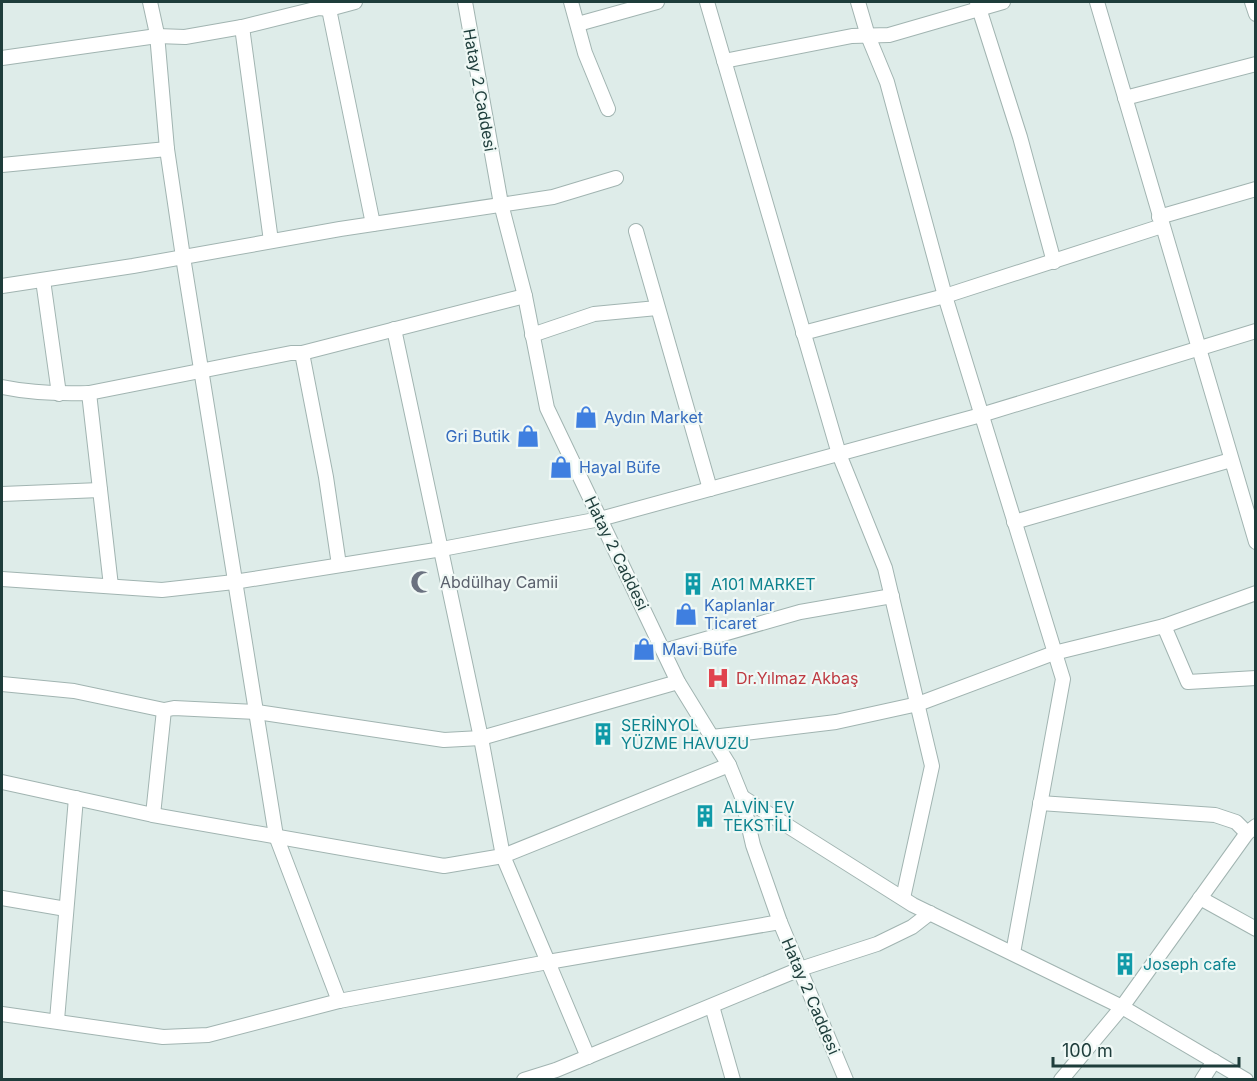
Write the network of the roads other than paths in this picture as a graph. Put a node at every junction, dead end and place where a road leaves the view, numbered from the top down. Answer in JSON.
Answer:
{"nodes":[{"id":1,"x":150,"y":2,"type":"edge"},
{"id":2,"x":355,"y":2,"type":"edge"},
{"id":3,"x":465,"y":2,"type":"edge"},
{"id":4,"x":571,"y":2,"type":"edge"},
{"id":5,"x":657,"y":2,"type":"edge"},
{"id":6,"x":707,"y":2,"type":"edge"},
{"id":7,"x":858,"y":2,"type":"edge"},
{"id":8,"x":1003,"y":2,"type":"edge"},
{"id":9,"x":1097,"y":2,"type":"edge"},
{"id":10,"x":1252,"y":2,"type":"edge"},
{"id":11,"x":978,"y":5,"type":"edge"},
{"id":12,"x":329,"y":9,"type":"junction"},
{"id":13,"x":1256,"y":14,"type":"edge"},
{"id":14,"x":578,"y":24,"type":"junction"},
{"id":15,"x":242,"y":27,"type":"junction"},
{"id":16,"x":157,"y":36,"type":"junction"},
{"id":17,"x":868,"y":36,"type":"junction"},
{"id":18,"x":2,"y":58,"type":"edge"},
{"id":19,"x":724,"y":61,"type":"junction"},
{"id":20,"x":1256,"y":64,"type":"edge"},
{"id":21,"x":1125,"y":98,"type":"junction"},
{"id":22,"x":608,"y":109,"type":"dead end"},
{"id":23,"x":166,"y":149,"type":"junction"},
{"id":24,"x":2,"y":165,"type":"edge"},
{"id":25,"x":616,"y":178,"type":"dead end"},
{"id":26,"x":1256,"y":189,"type":"edge"},
{"id":27,"x":501,"y":204,"type":"junction"},
{"id":28,"x":1161,"y":221,"type":"junction"},
{"id":29,"x":374,"y":224,"type":"junction"},
{"id":30,"x":636,"y":231,"type":"dead end"},
{"id":31,"x":271,"y":241,"type":"junction"},
{"id":32,"x":183,"y":257,"type":"junction"},
{"id":33,"x":1054,"y":262,"type":"junction"},
{"id":34,"x":43,"y":280,"type":"junction"},
{"id":35,"x":2,"y":286,"type":"edge"},
{"id":36,"x":525,"y":296,"type":"junction"},
{"id":37,"x":945,"y":296,"type":"junction"},
{"id":38,"x":657,"y":308,"type":"junction"},
{"id":39,"x":394,"y":329,"type":"junction"},
{"id":40,"x":1256,"y":331,"type":"edge"},
{"id":41,"x":803,"y":333,"type":"junction"},
{"id":42,"x":532,"y":335,"type":"junction"},
{"id":43,"x":1198,"y":349,"type":"junction"},
{"id":44,"x":302,"y":353,"type":"junction"},
{"id":45,"x":201,"y":370,"type":"junction"},
{"id":46,"x":2,"y":387,"type":"edge"},
{"id":47,"x":59,"y":393,"type":"junction"},
{"id":48,"x":89,"y":393,"type":"junction"},
{"id":49,"x":981,"y":416,"type":"junction"},
{"id":50,"x":838,"y":454,"type":"junction"},
{"id":51,"x":1231,"y":459,"type":"junction"},
{"id":52,"x":710,"y":489,"type":"junction"},
{"id":53,"x":100,"y":490,"type":"junction"},
{"id":54,"x":2,"y":494,"type":"edge"},
{"id":55,"x":1251,"y":508,"type":"edge"},
{"id":56,"x":600,"y":519,"type":"junction"},
{"id":57,"x":1014,"y":522,"type":"junction"},
{"id":58,"x":1256,"y":542,"type":"edge"},
{"id":59,"x":442,"y":549,"type":"junction"},
{"id":60,"x":339,"y":565,"type":"junction"},
{"id":61,"x":2,"y":579,"type":"edge"},
{"id":62,"x":234,"y":582,"type":"junction"},
{"id":63,"x":111,"y":586,"type":"junction"},
{"id":64,"x":1256,"y":593,"type":"edge"},
{"id":65,"x":892,"y":596,"type":"junction"},
{"id":66,"x":1164,"y":626,"type":"junction"},
{"id":67,"x":664,"y":651,"type":"junction"},
{"id":68,"x":1054,"y":653,"type":"junction"},
{"id":69,"x":1256,"y":678,"type":"edge"},
{"id":70,"x":678,"y":682,"type":"junction"},
{"id":71,"x":2,"y":684,"type":"edge"},
{"id":72,"x":918,"y":704,"type":"junction"},
{"id":73,"x":164,"y":710,"type":"junction"},
{"id":74,"x":257,"y":712,"type":"junction"},
{"id":75,"x":712,"y":737,"type":"junction"},
{"id":76,"x":481,"y":738,"type":"junction"},
{"id":77,"x":729,"y":765,"type":"junction"},
{"id":78,"x":2,"y":782,"type":"edge"},
{"id":79,"x":742,"y":796,"type":"junction"},
{"id":80,"x":76,"y":798,"type":"junction"},
{"id":81,"x":1040,"y":803,"type":"junction"},
{"id":82,"x":153,"y":815,"type":"junction"},
{"id":83,"x":1251,"y":829,"type":"edge"},
{"id":84,"x":276,"y":836,"type":"junction"},
{"id":85,"x":502,"y":856,"type":"junction"},
{"id":86,"x":2,"y":898,"type":"edge"},
{"id":87,"x":903,"y":898,"type":"junction"},
{"id":88,"x":1200,"y":898,"type":"junction"},
{"id":89,"x":66,"y":909,"type":"junction"},
{"id":90,"x":930,"y":913,"type":"junction"},
{"id":91,"x":780,"y":922,"type":"junction"},
{"id":92,"x":1256,"y":929,"type":"edge"},
{"id":93,"x":1013,"y":953,"type":"junction"},
{"id":94,"x":548,"y":962,"type":"junction"},
{"id":95,"x":800,"y":969,"type":"junction"},
{"id":96,"x":339,"y":1001,"type":"junction"},
{"id":97,"x":712,"y":1006,"type":"junction"},
{"id":98,"x":1122,"y":1007,"type":"junction"},
{"id":99,"x":2,"y":1014,"type":"edge"},
{"id":100,"x":57,"y":1020,"type":"junction"},
{"id":101,"x":588,"y":1058,"type":"junction"},
{"id":102,"x":1214,"y":1061,"type":"junction"},
{"id":103,"x":524,"y":1080,"type":"edge"},
{"id":104,"x":733,"y":1080,"type":"edge"},
{"id":105,"x":846,"y":1080,"type":"edge"},
{"id":106,"x":1061,"y":1080,"type":"edge"},
{"id":107,"x":1202,"y":1080,"type":"edge"},
{"id":108,"x":1246,"y":1080,"type":"edge"}],
"edges":[{"from":1,"to":16,"type":"street"},
{"from":2,"to":12,"type":"street"},
{"from":3,"to":27,"type":"street","name":"Hatay 2 Caddesi"},
{"from":4,"to":14,"type":"street"},
{"from":5,"to":14,"type":"street"},
{"from":6,"to":19,"type":"street"},
{"from":7,"to":17,"type":"street"},
{"from":8,"to":11,"type":"street"},
{"from":9,"to":21,"type":"street"},
{"from":10,"to":13,"type":"street"},
{"from":11,"to":17,"type":"street"},
{"from":11,"to":33,"type":"street"},
{"from":12,"to":15,"type":"street"},
{"from":12,"to":29,"type":"street"},
{"from":14,"to":22,"type":"street"},
{"from":15,"to":16,"type":"street"},
{"from":15,"to":31,"type":"street"},
{"from":16,"to":18,"type":"street"},
{"from":16,"to":23,"type":"street"},
{"from":17,"to":19,"type":"street"},
{"from":17,"to":37,"type":"street"},
{"from":19,"to":41,"type":"street"},
{"from":20,"to":21,"type":"street"},
{"from":21,"to":28,"type":"street"},
{"from":23,"to":24,"type":"street"},
{"from":23,"to":32,"type":"street"},
{"from":25,"to":27,"type":"street"},
{"from":26,"to":28,"type":"street"},
{"from":27,"to":29,"type":"street"},
{"from":27,"to":36,"type":"street","name":"Hatay 2 Caddesi"},
{"from":28,"to":33,"type":"street"},
{"from":28,"to":43,"type":"street"},
{"from":29,"to":31,"type":"street"},
{"from":30,"to":38,"type":"street"},
{"from":31,"to":32,"type":"street"},
{"from":32,"to":34,"type":"street"},
{"from":32,"to":45,"type":"street"},
{"from":33,"to":37,"type":"street"},
{"from":34,"to":35,"type":"street"},
{"from":34,"to":47,"type":"street"},
{"from":36,"to":39,"type":"street"},
{"from":36,"to":42,"type":"street","name":"Hatay 2 Caddesi"},
{"from":37,"to":41,"type":"street"},
{"from":37,"to":49,"type":"street"},
{"from":38,"to":42,"type":"street"},
{"from":38,"to":52,"type":"street"},
{"from":39,"to":44,"type":"street"},
{"from":39,"to":59,"type":"street"},
{"from":40,"to":43,"type":"street"},
{"from":41,"to":50,"type":"street"},
{"from":42,"to":56,"type":"street","name":"Hatay 2 Caddesi"},
{"from":43,"to":49,"type":"street"},
{"from":43,"to":51,"type":"street"},
{"from":44,"to":45,"type":"street"},
{"from":44,"to":60,"type":"street"},
{"from":45,"to":48,"type":"street"},
{"from":45,"to":62,"type":"street"},
{"from":46,"to":47,"type":"street"},
{"from":47,"to":48,"type":"street"},
{"from":48,"to":53,"type":"street"},
{"from":49,"to":50,"type":"street"},
{"from":49,"to":57,"type":"street"},
{"from":50,"to":52,"type":"street"},
{"from":50,"to":65,"type":"street"},
{"from":51,"to":55,"type":"street"},
{"from":51,"to":57,"type":"street"},
{"from":52,"to":56,"type":"street"},
{"from":53,"to":54,"type":"street"},
{"from":53,"to":63,"type":"street"},
{"from":55,"to":58,"type":"street"},
{"from":56,"to":59,"type":"street"},
{"from":56,"to":67,"type":"street","name":"Hatay 2 Caddesi"},
{"from":57,"to":68,"type":"street"},
{"from":59,"to":60,"type":"street"},
{"from":59,"to":76,"type":"street"},
{"from":60,"to":62,"type":"street"},
{"from":61,"to":63,"type":"street"},
{"from":62,"to":63,"type":"street"},
{"from":62,"to":74,"type":"street"},
{"from":64,"to":66,"type":"street"},
{"from":65,"to":67,"type":"street"},
{"from":65,"to":72,"type":"street"},
{"from":66,"to":68,"type":"street"},
{"from":66,"to":69,"type":"street"},
{"from":67,"to":70,"type":"street","name":"Hatay 2 Caddesi"},
{"from":68,"to":72,"type":"street"},
{"from":68,"to":81,"type":"street"},
{"from":70,"to":75,"type":"street","name":"Hatay 2 Caddesi"},
{"from":70,"to":76,"type":"street"},
{"from":71,"to":73,"type":"street"},
{"from":72,"to":75,"type":"street"},
{"from":72,"to":87,"type":"street"},
{"from":73,"to":74,"type":"street"},
{"from":73,"to":82,"type":"street"},
{"from":74,"to":76,"type":"street"},
{"from":74,"to":84,"type":"street"},
{"from":75,"to":77,"type":"street","name":"Hatay 2 Caddesi"},
{"from":76,"to":85,"type":"street"},
{"from":77,"to":79,"type":"street","name":"Hatay 2 Caddesi"},
{"from":77,"to":85,"type":"street"},
{"from":78,"to":80,"type":"street"},
{"from":79,"to":87,"type":"street"},
{"from":79,"to":91,"type":"street","name":"Hatay 2 Caddesi"},
{"from":80,"to":82,"type":"street"},
{"from":80,"to":89,"type":"street"},
{"from":81,"to":83,"type":"street"},
{"from":81,"to":93,"type":"street"},
{"from":82,"to":84,"type":"street"},
{"from":83,"to":88,"type":"street"},
{"from":84,"to":85,"type":"street"},
{"from":84,"to":96,"type":"street"},
{"from":85,"to":94,"type":"street"},
{"from":86,"to":89,"type":"street"},
{"from":87,"to":90,"type":"street"},
{"from":88,"to":92,"type":"street"},
{"from":88,"to":98,"type":"street"},
{"from":89,"to":100,"type":"street"},
{"from":90,"to":93,"type":"street"},
{"from":90,"to":95,"type":"street"},
{"from":91,"to":94,"type":"street"},
{"from":91,"to":95,"type":"street","name":"Hatay 2 Caddesi"},
{"from":93,"to":98,"type":"street"},
{"from":94,"to":96,"type":"street"},
{"from":94,"to":101,"type":"street"},
{"from":95,"to":97,"type":"street"},
{"from":95,"to":105,"type":"street","name":"Hatay 2 Caddesi"},
{"from":96,"to":100,"type":"street"},
{"from":97,"to":101,"type":"street"},
{"from":97,"to":104,"type":"street"},
{"from":98,"to":102,"type":"street"},
{"from":98,"to":106,"type":"street"},
{"from":99,"to":100,"type":"street"},
{"from":101,"to":103,"type":"street"},
{"from":102,"to":107,"type":"street"},
{"from":102,"to":108,"type":"street"}]}
